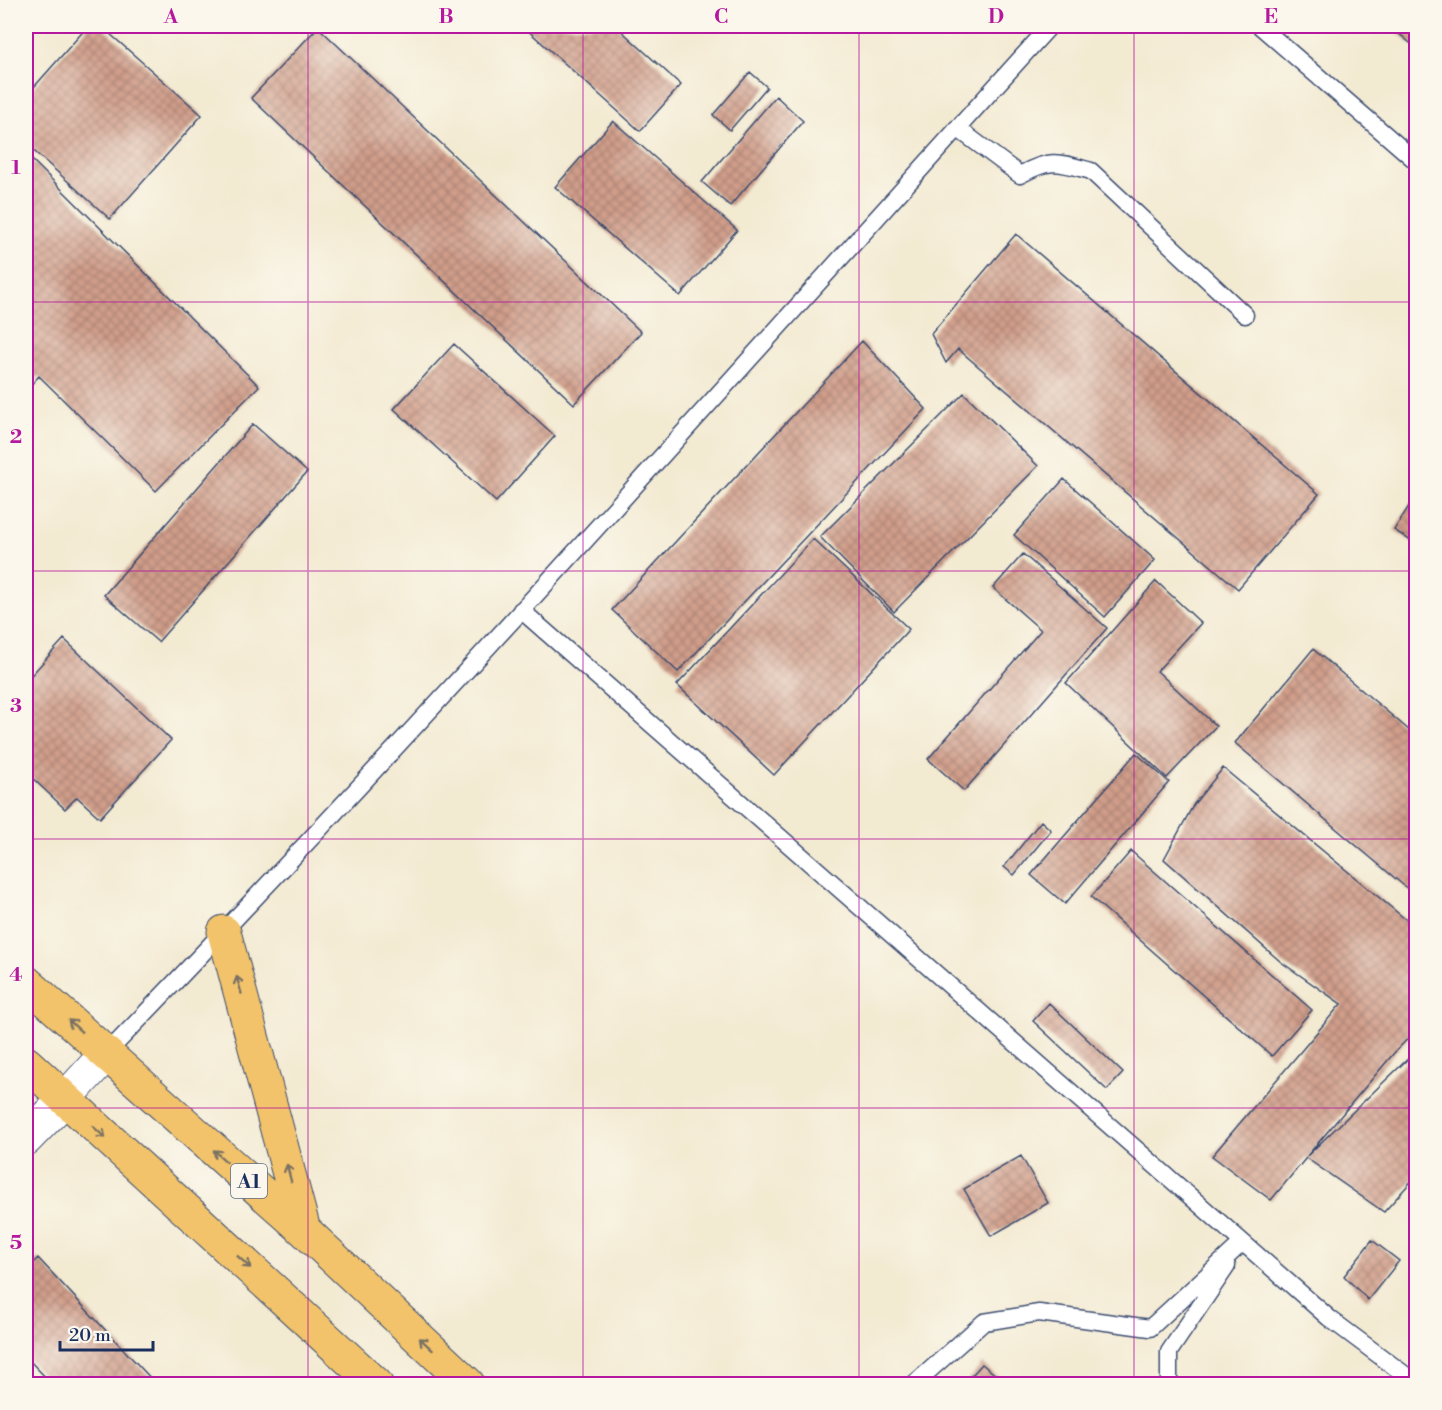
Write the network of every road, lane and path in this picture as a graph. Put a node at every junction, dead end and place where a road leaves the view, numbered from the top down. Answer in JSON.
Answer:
{"nodes":[{"id":1,"x":1050,"y":26,"type":"edge"},
{"id":2,"x":1260,"y":26,"type":"edge"},
{"id":3,"x":957,"y":128,"type":"junction"},
{"id":4,"x":1416,"y":161,"type":"edge"},
{"id":5,"x":1245,"y":315,"type":"dead end"},
{"id":6,"x":521,"y":610,"type":"junction"},
{"id":7,"x":224,"y":932,"type":"junction"},
{"id":8,"x":26,"y":982,"type":"edge"},
{"id":9,"x":106,"y":1054,"type":"junction"},
{"id":10,"x":26,"y":1064,"type":"edge"},
{"id":11,"x":64,"y":1100,"type":"junction"},
{"id":12,"x":26,"y":1139,"type":"edge"},
{"id":13,"x":304,"y":1230,"type":"junction"},
{"id":14,"x":1242,"y":1243,"type":"junction"},
{"id":15,"x":1416,"y":1383,"type":"edge"},
{"id":16,"x":376,"y":1384,"type":"edge"},
{"id":17,"x":468,"y":1384,"type":"edge"},
{"id":18,"x":914,"y":1384,"type":"edge"},
{"id":19,"x":1169,"y":1384,"type":"edge"}],
"edges":[{"from":1,"to":3,"type":"lane"},
{"from":2,"to":4,"type":"lane"},
{"from":3,"to":5,"type":"lane"},
{"from":3,"to":6,"type":"lane"},
{"from":6,"to":7,"type":"lane"},
{"from":6,"to":14,"type":"lane"},
{"from":7,"to":9,"type":"lane"},
{"from":13,"to":7,"type":"highway","one_way":true},
{"from":9,"to":8,"type":"highway","number":"A1","one_way":true},
{"from":9,"to":11,"type":"street"},
{"from":13,"to":9,"type":"highway","number":"A1","one_way":true},
{"from":10,"to":11,"type":"highway"},
{"from":11,"to":12,"type":"street"},
{"from":11,"to":16,"type":"highway","one_way":true},
{"from":17,"to":13,"type":"highway","number":"A1","one_way":true},
{"from":14,"to":15,"type":"lane"},
{"from":14,"to":18,"type":"lane"},
{"from":14,"to":19,"type":"lane"}]}
